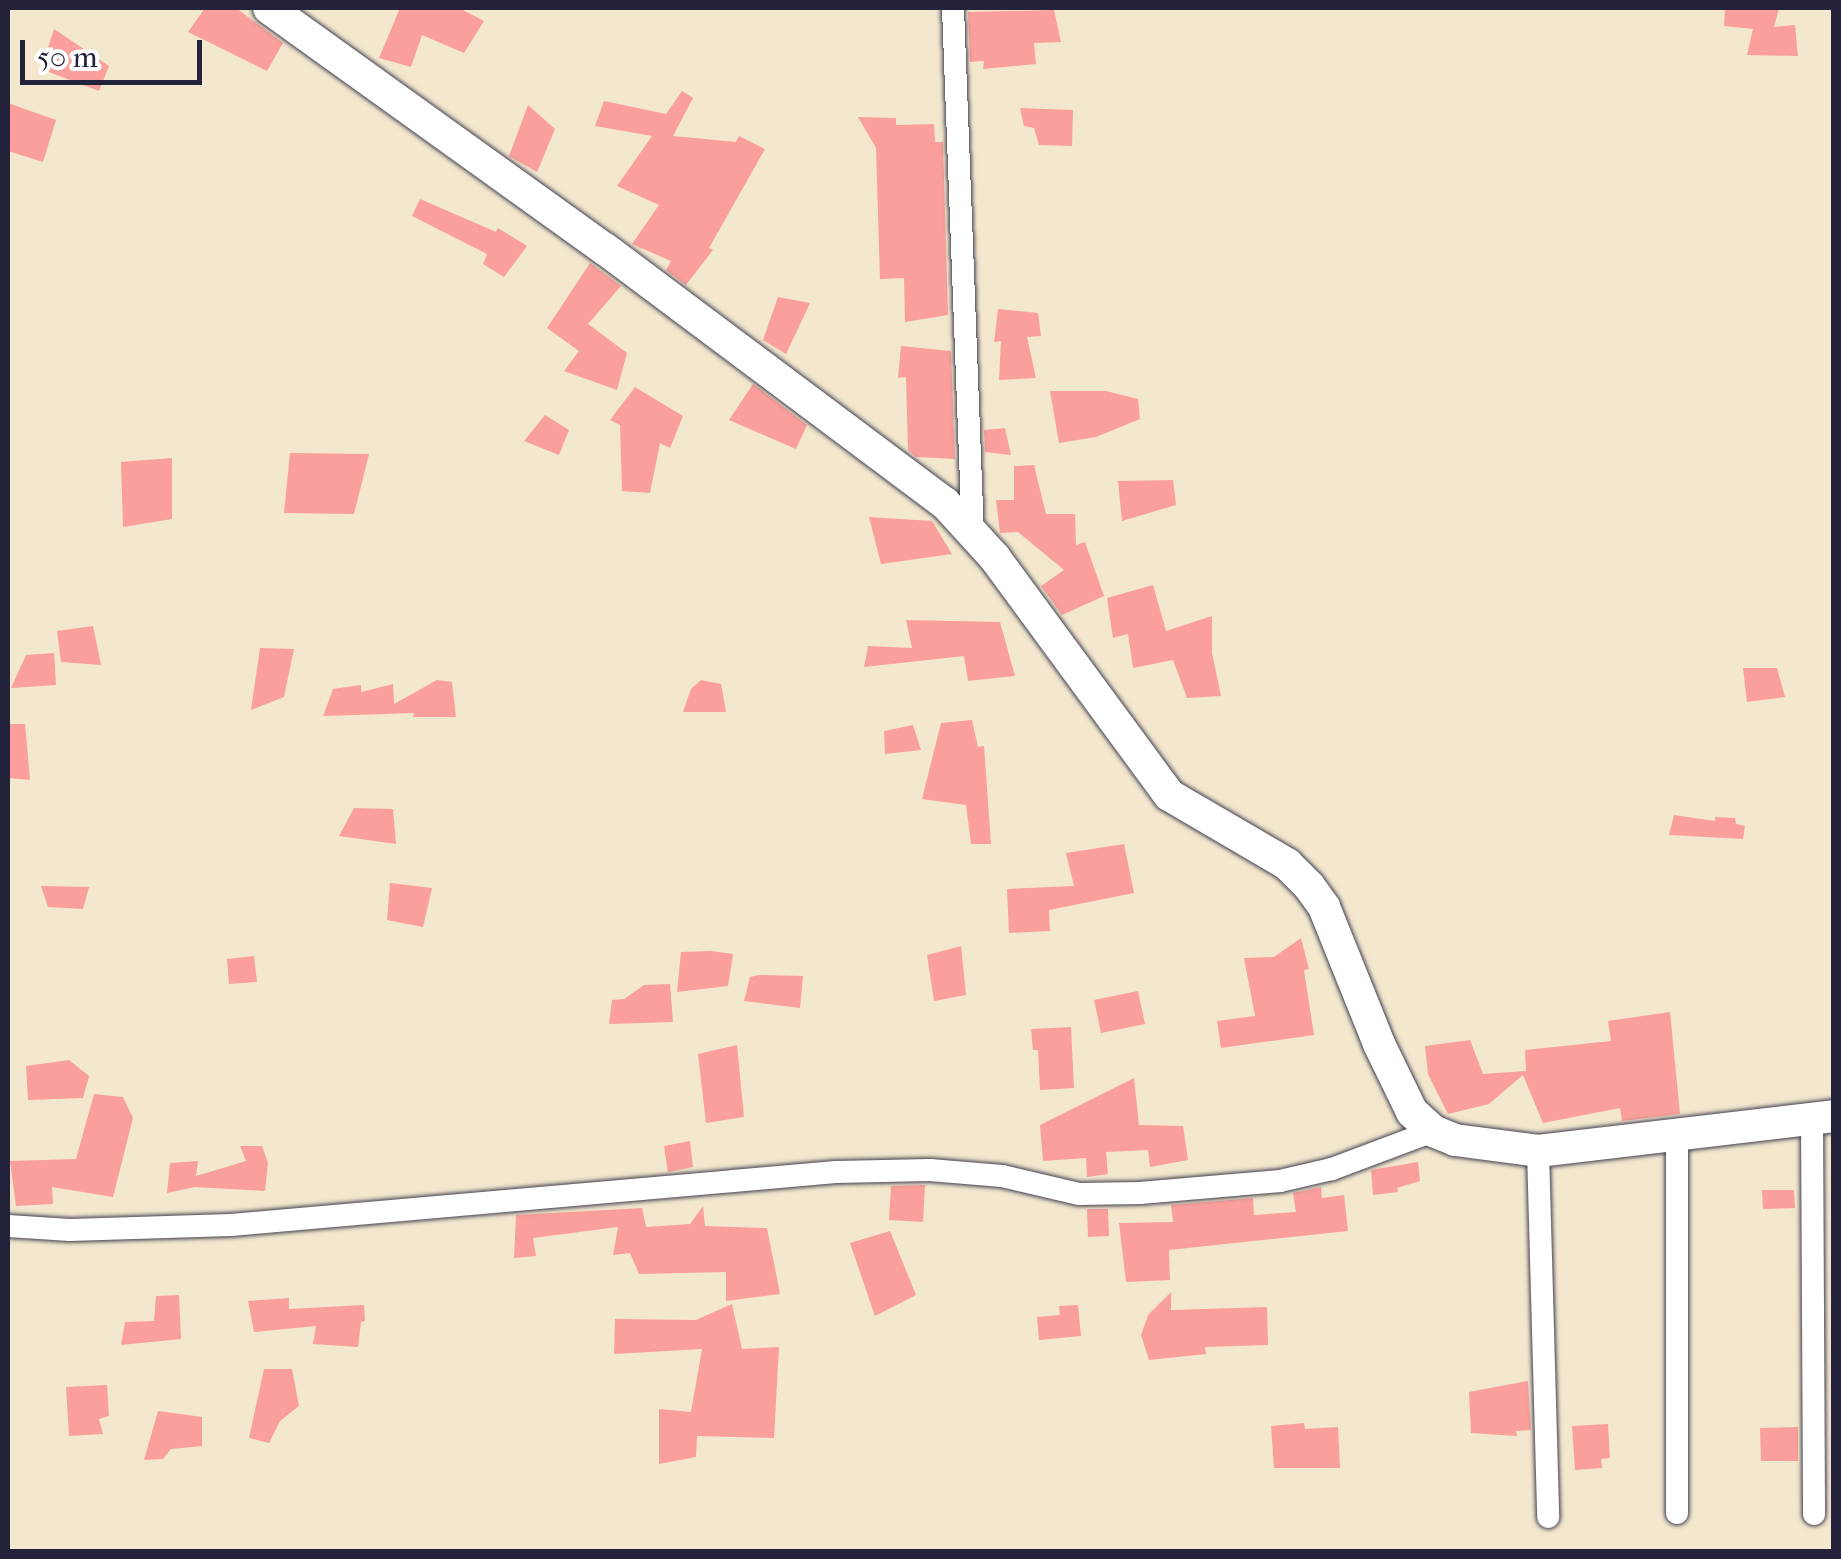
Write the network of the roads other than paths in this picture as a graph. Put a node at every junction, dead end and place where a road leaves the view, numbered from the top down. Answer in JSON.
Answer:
{"nodes":[{"id":1,"x":269,"y":8,"type":"edge"},
{"id":2,"x":953,"y":8,"type":"edge"},
{"id":3,"x":973,"y":535,"type":"junction"},
{"id":4,"x":1823,"y":1117,"type":"edge"},
{"id":5,"x":1433,"y":1131,"type":"junction"},
{"id":6,"x":1677,"y":1135,"type":"junction"},
{"id":7,"x":1538,"y":1152,"type":"junction"},
{"id":8,"x":8,"y":1226,"type":"edge"},
{"id":9,"x":1678,"y":1513,"type":"dead end"},
{"id":10,"x":1814,"y":1514,"type":"dead end"},
{"id":11,"x":1548,"y":1517,"type":"dead end"}],
"edges":[{"from":1,"to":3,"type":"street"},
{"from":2,"to":3,"type":"street"},
{"from":3,"to":5,"type":"street"},
{"from":4,"to":6,"type":"street"},
{"from":4,"to":10,"type":"street"},
{"from":5,"to":7,"type":"street"},
{"from":5,"to":8,"type":"street"},
{"from":6,"to":7,"type":"street"},
{"from":6,"to":9,"type":"street"},
{"from":7,"to":11,"type":"street"}]}
